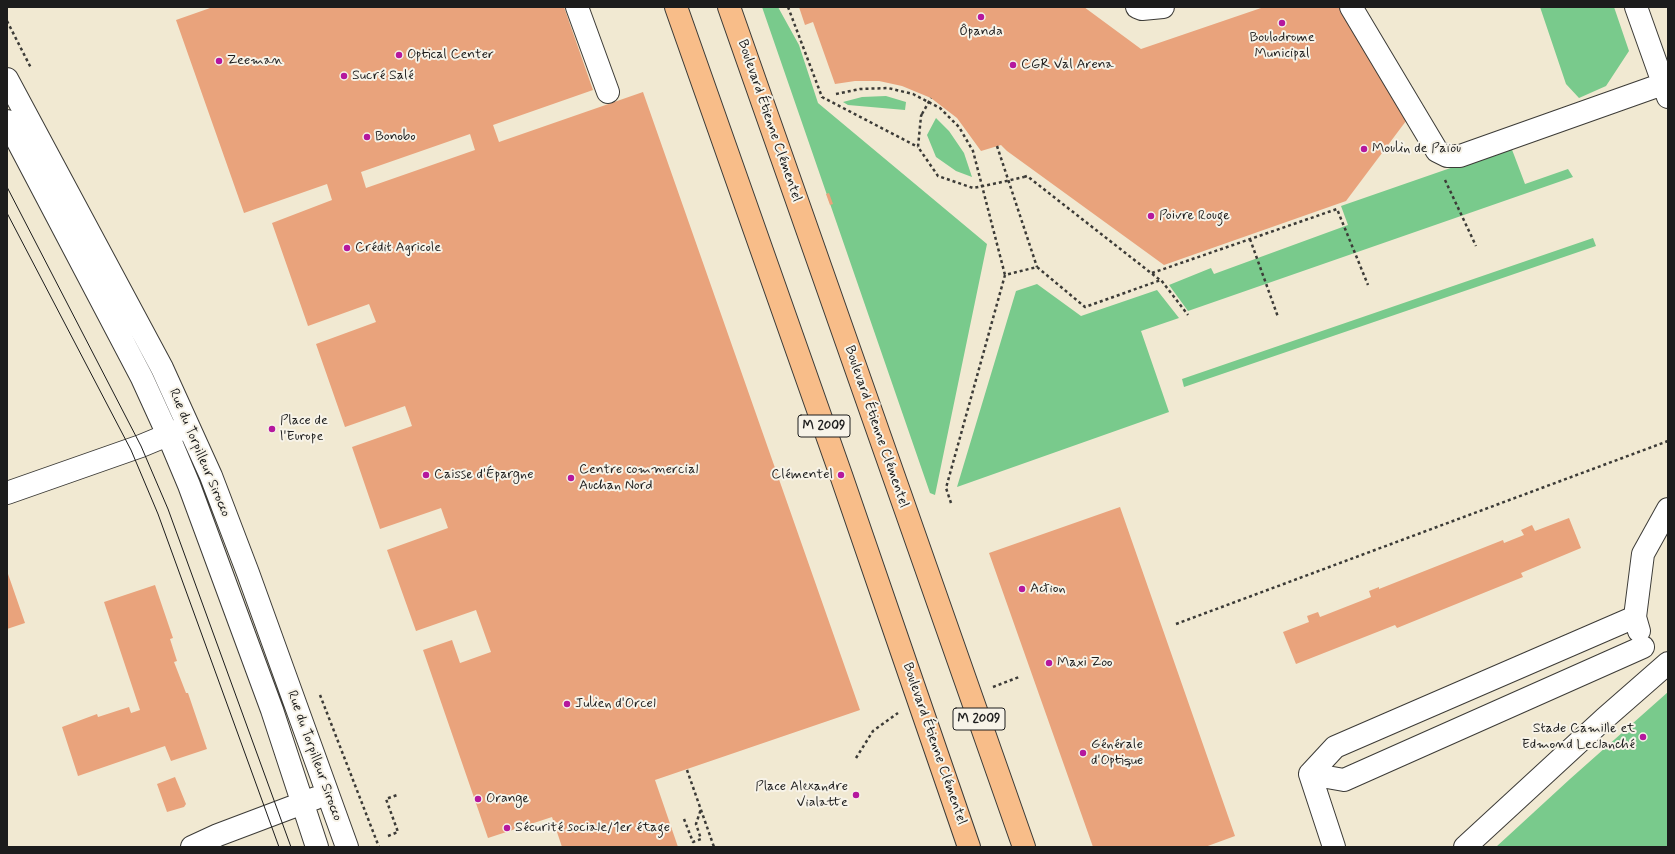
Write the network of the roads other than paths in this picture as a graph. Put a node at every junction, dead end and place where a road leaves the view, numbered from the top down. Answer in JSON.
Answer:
{"nodes":[{"id":1,"x":577,"y":7,"type":"edge"},
{"id":2,"x":676,"y":7,"type":"edge"},
{"id":3,"x":729,"y":7,"type":"edge"},
{"id":4,"x":1137,"y":7,"type":"edge"},
{"id":5,"x":1163,"y":7,"type":"edge"},
{"id":6,"x":1350,"y":7,"type":"edge"},
{"id":7,"x":1636,"y":7,"type":"edge"},
{"id":8,"x":7,"y":79,"type":"edge"},
{"id":9,"x":1666,"y":90,"type":"edge"},
{"id":10,"x":608,"y":92,"type":"dead end"},
{"id":11,"x":7,"y":121,"type":"edge"},
{"id":12,"x":188,"y":426,"type":"junction"},
{"id":13,"x":168,"y":435,"type":"junction"},
{"id":14,"x":7,"y":493,"type":"edge"},
{"id":15,"x":1668,"y":511,"type":"edge"},
{"id":16,"x":1635,"y":617,"type":"junction"},
{"id":17,"x":1643,"y":647,"type":"junction"},
{"id":18,"x":1665,"y":665,"type":"edge"},
{"id":19,"x":1310,"y":774,"type":"junction"},
{"id":20,"x":328,"y":794,"type":"junction"},
{"id":21,"x":303,"y":803,"type":"junction"},
{"id":22,"x":192,"y":847,"type":"edge"},
{"id":23,"x":317,"y":847,"type":"edge"},
{"id":24,"x":347,"y":847,"type":"edge"},
{"id":25,"x":969,"y":847,"type":"edge"},
{"id":26,"x":1024,"y":847,"type":"edge"},
{"id":27,"x":1334,"y":847,"type":"edge"},
{"id":28,"x":1465,"y":847,"type":"edge"}],
"edges":[{"from":1,"to":10,"type":"street"},
{"from":2,"to":25,"type":"main road","name":"Boulevard Étienne Clémentel","number":"M 2009"},
{"from":3,"to":26,"type":"main road","name":"Boulevard Étienne Clémentel","number":"M 2009"},
{"from":4,"to":5,"type":"street"},
{"from":6,"to":9,"type":"street"},
{"from":7,"to":9,"type":"street"},
{"from":8,"to":12,"type":"street","name":"Rue du Torpilleur Sirocco"},
{"from":11,"to":13,"type":"street","name":"Rue du Torpilleur Sirocco"},
{"from":12,"to":13,"type":"street"},
{"from":12,"to":20,"type":"street","name":"Rue du Torpilleur Sirocco"},
{"from":13,"to":14,"type":"street"},
{"from":13,"to":21,"type":"street","name":"Rue du Torpilleur Sirocco"},
{"from":15,"to":16,"type":"street"},
{"from":16,"to":17,"type":"street"},
{"from":16,"to":19,"type":"street"},
{"from":17,"to":18,"type":"street"},
{"from":17,"to":19,"type":"street"},
{"from":18,"to":28,"type":"street"},
{"from":19,"to":27,"type":"street"},
{"from":20,"to":21,"type":"street"},
{"from":20,"to":24,"type":"street","name":"Rue du Torpilleur Sirocco"},
{"from":21,"to":22,"type":"street"},
{"from":21,"to":23,"type":"street","name":"Rue du Torpilleur Sirocco"}]}
